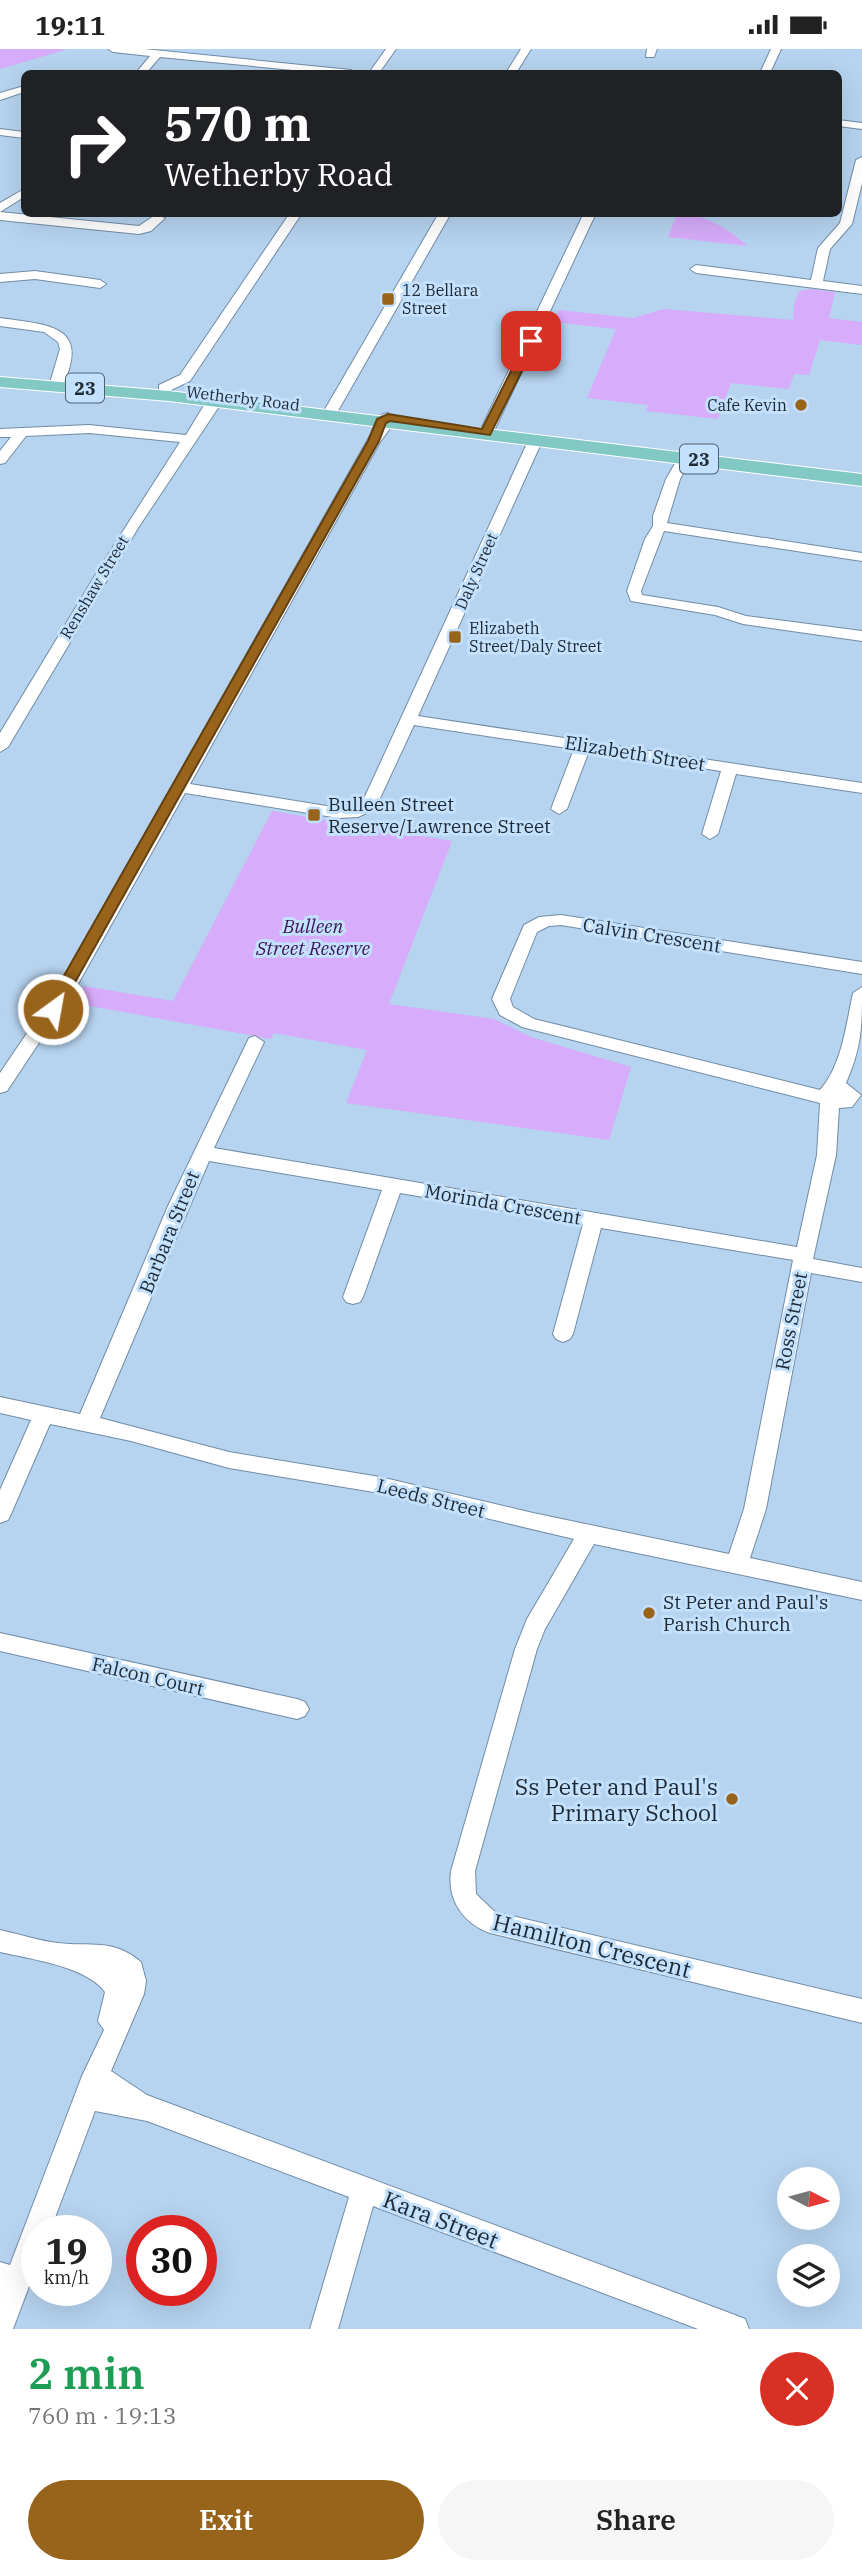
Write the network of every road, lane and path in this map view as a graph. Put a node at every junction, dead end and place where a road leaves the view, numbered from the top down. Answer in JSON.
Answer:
{"nodes":[{"id":1,"x":113,"y":49,"type":"edge"},
{"id":2,"x":391,"y":49,"type":"edge"},
{"id":3,"x":526,"y":49,"type":"edge"},
{"id":4,"x":776,"y":49,"type":"edge"},
{"id":5,"x":128,"y":50,"type":"edge"},
{"id":6,"x":157,"y":54,"type":"junction"},
{"id":7,"x":262,"y":69,"type":"edge"},
{"id":8,"x":144,"y":70,"type":"edge"},
{"id":9,"x":284,"y":70,"type":"edge"},
{"id":10,"x":376,"y":70,"type":"edge"},
{"id":11,"x":513,"y":70,"type":"edge"},
{"id":12,"x":766,"y":70,"type":"edge"},
{"id":13,"x":21,"y":90,"type":"edge"},
{"id":14,"x":0,"y":97,"type":"edge"},
{"id":15,"x":842,"y":124,"type":"edge"},
{"id":16,"x":862,"y":126,"type":"edge"},
{"id":17,"x":0,"y":132,"type":"edge"},
{"id":18,"x":21,"y":135,"type":"edge"},
{"id":19,"x":862,"y":160,"type":"edge"},
{"id":20,"x":21,"y":194,"type":"edge"},
{"id":21,"x":0,"y":208,"type":"edge"},
{"id":22,"x":0,"y":216,"type":"edge"},
{"id":23,"x":160,"y":217,"type":"edge"},
{"id":24,"x":293,"y":217,"type":"edge"},
{"id":25,"x":443,"y":217,"type":"edge"},
{"id":26,"x":588,"y":217,"type":"edge"},
{"id":27,"x":696,"y":269,"type":"dead end"},
{"id":28,"x":0,"y":278,"type":"edge"},
{"id":29,"x":816,"y":284,"type":"junction"},
{"id":30,"x":100,"y":285,"type":"dead end"},
{"id":31,"x":862,"y":290,"type":"edge"},
{"id":32,"x":0,"y":322,"type":"edge"},
{"id":33,"x":0,"y":372,"type":"edge"},
{"id":34,"x":58,"y":381,"type":"junction"},
{"id":35,"x":0,"y":382,"type":"edge"},
{"id":36,"x":187,"y":384,"type":"junction"},
{"id":37,"x":213,"y":400,"type":"junction"},
{"id":38,"x":329,"y":412,"type":"junction"},
{"id":39,"x":385,"y":420,"type":"junction"},
{"id":40,"x":22,"y":432,"type":"junction"},
{"id":41,"x":0,"y":433,"type":"edge"},
{"id":42,"x":486,"y":433,"type":"junction"},
{"id":43,"x":189,"y":437,"type":"junction"},
{"id":44,"x":536,"y":439,"type":"junction"},
{"id":45,"x":681,"y":457,"type":"junction"},
{"id":46,"x":0,"y":460,"type":"edge"},
{"id":47,"x":862,"y":480,"type":"edge"},
{"id":48,"x":660,"y":526,"type":"junction"},
{"id":49,"x":862,"y":557,"type":"edge"},
{"id":50,"x":862,"y":636,"type":"edge"},
{"id":51,"x":408,"y":719,"type":"junction"},
{"id":52,"x":584,"y":745,"type":"junction"},
{"id":53,"x":0,"y":747,"type":"edge"},
{"id":54,"x":730,"y":768,"type":"junction"},
{"id":55,"x":179,"y":787,"type":"junction"},
{"id":56,"x":862,"y":788,"type":"edge"},
{"id":57,"x":559,"y":809,"type":"dead end"},
{"id":58,"x":710,"y":834,"type":"dead end"},
{"id":59,"x":862,"y":968,"type":"edge"},
{"id":60,"x":862,"y":993,"type":"edge"},
{"id":61,"x":255,"y":1042,"type":"dead end"},
{"id":62,"x":0,"y":1087,"type":"edge"},
{"id":63,"x":844,"y":1096,"type":"edge"},
{"id":64,"x":202,"y":1153,"type":"junction"},
{"id":65,"x":393,"y":1185,"type":"junction"},
{"id":66,"x":594,"y":1219,"type":"junction"},
{"id":67,"x":803,"y":1259,"type":"junction"},
{"id":68,"x":862,"y":1275,"type":"edge"},
{"id":69,"x":354,"y":1297,"type":"dead end"},
{"id":70,"x":564,"y":1334,"type":"dead end"},
{"id":71,"x":0,"y":1405,"type":"edge"},
{"id":72,"x":44,"y":1414,"type":"junction"},
{"id":73,"x":87,"y":1423,"type":"junction"},
{"id":74,"x":0,"y":1514,"type":"edge"},
{"id":75,"x":588,"y":1534,"type":"junction"},
{"id":76,"x":743,"y":1566,"type":"junction"},
{"id":77,"x":862,"y":1591,"type":"edge"},
{"id":78,"x":0,"y":1642,"type":"edge"},
{"id":79,"x":297,"y":1709,"type":"dead end"},
{"id":80,"x":0,"y":1941,"type":"edge"},
{"id":81,"x":862,"y":2011,"type":"edge"},
{"id":82,"x":91,"y":2086,"type":"junction"},
{"id":83,"x":364,"y":2190,"type":"junction"},
{"id":84,"x":9,"y":2278,"type":"edge"},
{"id":85,"x":0,"y":2326,"type":"edge"},
{"id":86,"x":324,"y":2329,"type":"edge"},
{"id":87,"x":735,"y":2329,"type":"edge"}],
"edges":[{"from":1,"to":5,"type":"street"},
{"from":2,"to":10,"type":"street"},
{"from":3,"to":11,"type":"street"},
{"from":4,"to":12,"type":"street"},
{"from":5,"to":6,"type":"street"},
{"from":6,"to":7,"type":"street"},
{"from":6,"to":8,"type":"street"},
{"from":7,"to":9,"type":"street"},
{"from":13,"to":14,"type":"street"},
{"from":15,"to":16,"type":"street"},
{"from":17,"to":18,"type":"street"},
{"from":19,"to":29,"type":"street"},
{"from":20,"to":21,"type":"street"},
{"from":22,"to":23,"type":"street"},
{"from":24,"to":36,"type":"street"},
{"from":25,"to":38,"type":"street"},
{"from":26,"to":42,"type":"street"},
{"from":27,"to":29,"type":"street"},
{"from":28,"to":30,"type":"street"},
{"from":29,"to":31,"type":"street"},
{"from":32,"to":34,"type":"street"},
{"from":33,"to":34,"type":"main road","name":"Wetherby Road","number":"23"},
{"from":34,"to":35,"type":"main road","name":"Wetherby Road","number":"23"},
{"from":34,"to":36,"type":"main road","name":"Wetherby Road","number":"23"},
{"from":34,"to":37,"type":"main road","name":"Wetherby Road","number":"23"},
{"from":36,"to":37,"type":"main road","name":"Wetherby Road","number":"23"},
{"from":37,"to":38,"type":"main road","name":"Wetherby Road","number":"23"},
{"from":37,"to":43,"type":"street","name":"Renshaw Street"},
{"from":38,"to":39,"type":"main road","name":"Wetherby Road","number":"23"},
{"from":39,"to":42,"type":"main road","name":"Wetherby Road","number":"23"},
{"from":39,"to":55,"type":"street"},
{"from":40,"to":41,"type":"street"},
{"from":40,"to":43,"type":"street"},
{"from":40,"to":46,"type":"street"},
{"from":42,"to":44,"type":"main road","name":"Wetherby Road","number":"23"},
{"from":43,"to":53,"type":"street","name":"Renshaw Street"},
{"from":44,"to":45,"type":"main road","name":"Wetherby Road","number":"23"},
{"from":44,"to":51,"type":"street","name":"Daly Street"},
{"from":45,"to":47,"type":"main road","name":"Wetherby Road","number":"23"},
{"from":45,"to":48,"type":"street"},
{"from":48,"to":49,"type":"street"},
{"from":48,"to":50,"type":"street"},
{"from":51,"to":52,"type":"street","name":"Elizabeth Street"},
{"from":51,"to":55,"type":"street","name":"Daly Street"},
{"from":52,"to":54,"type":"street","name":"Elizabeth Street"},
{"from":52,"to":57,"type":"street"},
{"from":54,"to":56,"type":"street","name":"Elizabeth Street"},
{"from":54,"to":58,"type":"street"},
{"from":55,"to":62,"type":"street"},
{"from":59,"to":63,"type":"street","name":"Calvin Crescent"},
{"from":60,"to":63,"type":"street","name":"Ross Street"},
{"from":61,"to":64,"type":"street","name":"Barbara Street"},
{"from":63,"to":67,"type":"street","name":"Ross Street"},
{"from":64,"to":65,"type":"street","name":"Morinda Crescent"},
{"from":64,"to":73,"type":"street","name":"Barbara Street"},
{"from":65,"to":66,"type":"street","name":"Morinda Crescent"},
{"from":65,"to":69,"type":"street"},
{"from":66,"to":67,"type":"street","name":"Morinda Crescent"},
{"from":66,"to":70,"type":"street"},
{"from":67,"to":68,"type":"street","name":"Morinda Crescent"},
{"from":67,"to":76,"type":"street","name":"Ross Street"},
{"from":71,"to":72,"type":"street","name":"Leeds Street"},
{"from":72,"to":73,"type":"street","name":"Leeds Street"},
{"from":72,"to":74,"type":"street"},
{"from":73,"to":75,"type":"street","name":"Leeds Street"},
{"from":75,"to":76,"type":"street","name":"Leeds Street"},
{"from":75,"to":81,"type":"street","name":"Hamilton Crescent"},
{"from":76,"to":77,"type":"street","name":"Leeds Street"},
{"from":78,"to":79,"type":"street","name":"Falcon Court"},
{"from":80,"to":82,"type":"street"},
{"from":82,"to":83,"type":"street","name":"Kara Street"},
{"from":82,"to":84,"type":"street"},
{"from":83,"to":86,"type":"street"},
{"from":83,"to":87,"type":"street","name":"Kara Street"},
{"from":84,"to":85,"type":"street"}]}
